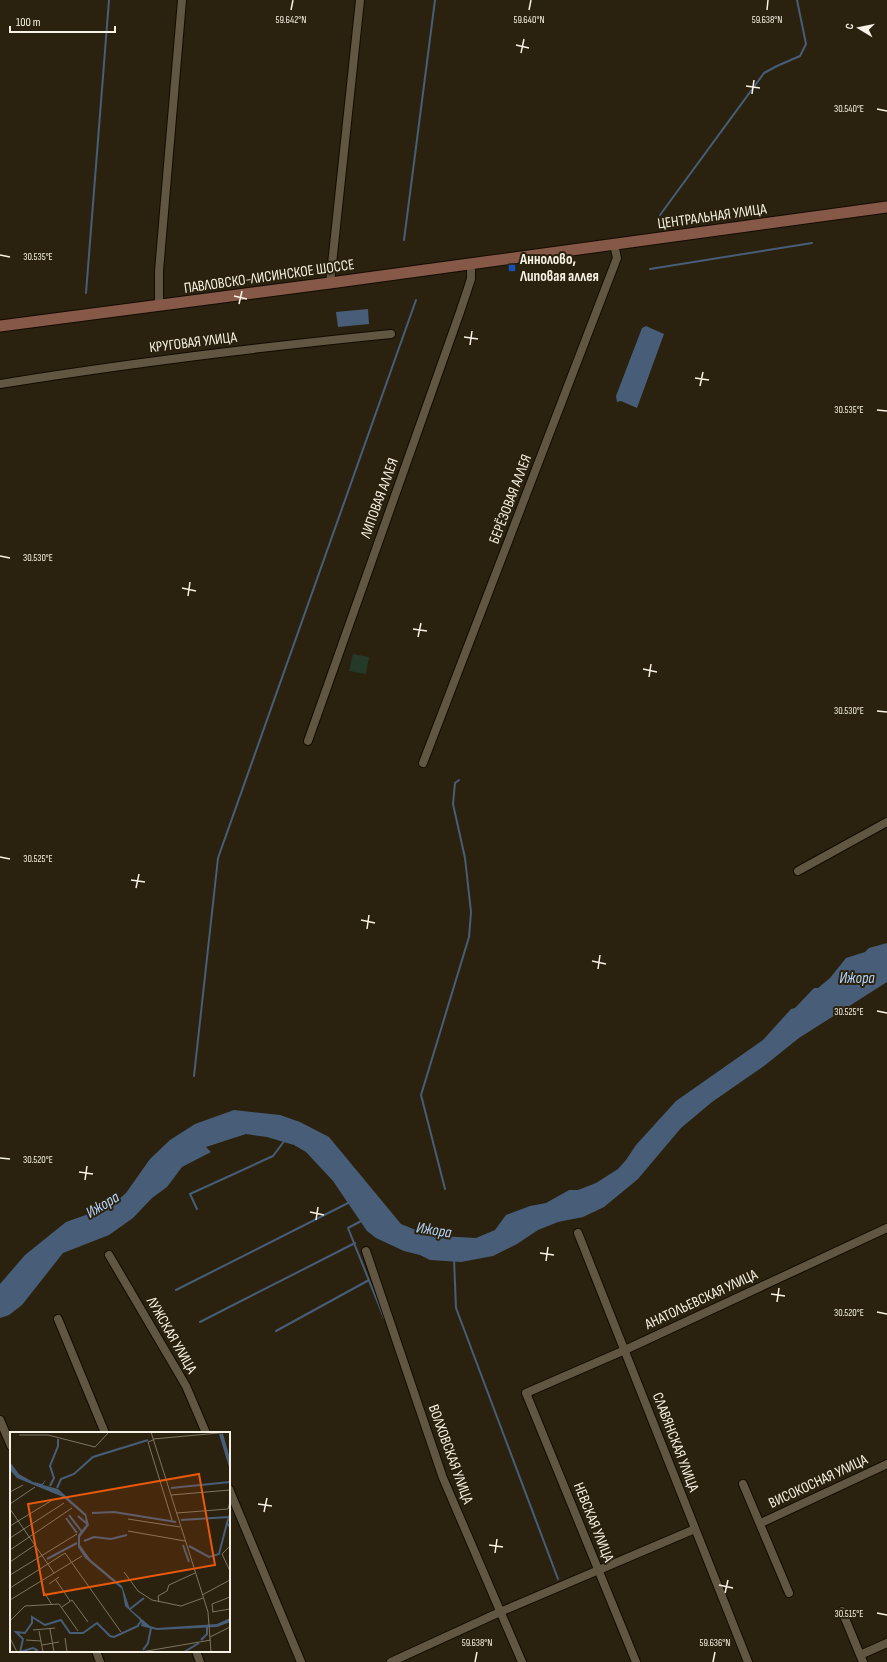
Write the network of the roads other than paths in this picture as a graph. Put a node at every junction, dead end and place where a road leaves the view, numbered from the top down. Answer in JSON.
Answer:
{"nodes":[{"id":1,"x":182,"y":0,"type":"edge"},
{"id":2,"x":360,"y":0,"type":"edge"},
{"id":3,"x":887,"y":207,"type":"edge"},
{"id":4,"x":614,"y":244,"type":"junction"},
{"id":5,"x":542,"y":254,"type":"joint"},
{"id":6,"x":471,"y":264,"type":"junction"},
{"id":7,"x":330,"y":283,"type":"junction"},
{"id":8,"x":159,"y":306,"type":"junction"},
{"id":9,"x":0,"y":326,"type":"edge"},
{"id":10,"x":391,"y":334,"type":"dead end"},
{"id":11,"x":0,"y":384,"type":"edge"},
{"id":12,"x":308,"y":741,"type":"dead end"},
{"id":13,"x":423,"y":763,"type":"dead end"},
{"id":14,"x":887,"y":822,"type":"edge"},
{"id":15,"x":798,"y":870,"type":"dead end"},
{"id":16,"x":887,"y":1228,"type":"edge"},
{"id":17,"x":578,"y":1233,"type":"dead end"},
{"id":18,"x":366,"y":1251,"type":"dead end"},
{"id":19,"x":109,"y":1255,"type":"dead end"},
{"id":20,"x":58,"y":1319,"type":"dead end"},
{"id":21,"x":625,"y":1350,"type":"junction"},
{"id":22,"x":526,"y":1393,"type":"joint"},
{"id":23,"x":0,"y":1420,"type":"edge"},
{"id":24,"x":105,"y":1432,"type":"edge"},
{"id":25,"x":206,"y":1432,"type":"edge"},
{"id":26,"x":10,"y":1444,"type":"edge"},
{"id":27,"x":887,"y":1464,"type":"edge"},
{"id":28,"x":743,"y":1484,"type":"dead end"},
{"id":29,"x":230,"y":1491,"type":"edge"},
{"id":30,"x":760,"y":1523,"type":"junction"},
{"id":31,"x":695,"y":1529,"type":"junction"},
{"id":32,"x":598,"y":1569,"type":"junction"},
{"id":33,"x":789,"y":1594,"type":"dead end"},
{"id":34,"x":842,"y":1611,"type":"dead end"},
{"id":35,"x":500,"y":1612,"type":"junction"},
{"id":36,"x":887,"y":1642,"type":"edge"},
{"id":37,"x":96,"y":1652,"type":"edge"},
{"id":38,"x":196,"y":1652,"type":"edge"},
{"id":39,"x":862,"y":1658,"type":"edge"},
{"id":40,"x":401,"y":1660,"type":"edge"},
{"id":41,"x":100,"y":1662,"type":"edge"},
{"id":42,"x":200,"y":1662,"type":"edge"},
{"id":43,"x":301,"y":1662,"type":"edge"},
{"id":44,"x":391,"y":1662,"type":"edge"},
{"id":45,"x":522,"y":1662,"type":"edge"},
{"id":46,"x":636,"y":1662,"type":"edge"},
{"id":47,"x":748,"y":1662,"type":"edge"}],
"edges":[{"from":1,"to":8,"type":"street"},
{"from":2,"to":7,"type":"street"},
{"from":3,"to":4,"type":"main road","name":"ЦЕНТРАЛЬНАЯ УЛИЦА"},
{"from":4,"to":5,"type":"main road","name":"ЦЕНТРАЛЬНАЯ УЛИЦА"},
{"from":4,"to":13,"type":"street","name":"БЕРЁЗОВАЯ АЛЛЕЯ"},
{"from":5,"to":6,"type":"main road","name":"ПАВЛОВСКО-ЛИСИНСКОЕ ШОССЕ"},
{"from":6,"to":7,"type":"main road","name":"ПАВЛОВСКО-ЛИСИНСКОЕ ШОССЕ"},
{"from":6,"to":12,"type":"street","name":"ЛИПОВАЯ АЛЛЕЯ"},
{"from":7,"to":8,"type":"main road","name":"ПАВЛОВСКО-ЛИСИНСКОЕ ШОССЕ"},
{"from":8,"to":9,"type":"main road","name":"ПАВЛОВСКО-ЛИСИНСКОЕ ШОССЕ"},
{"from":10,"to":11,"type":"street","name":"КРУГОВАЯ УЛИЦА"},
{"from":14,"to":15,"type":"street"},
{"from":16,"to":21,"type":"street","name":"АНАТОЛЬЕВСКАЯ УЛИЦА"},
{"from":17,"to":21,"type":"street","name":"СЛАВЯНСКАЯ УЛИЦА"},
{"from":18,"to":35,"type":"street","name":"ВОЛХОВСКАЯ УЛИЦА"},
{"from":19,"to":25,"type":"street","name":"ЛУЖСКАЯ УЛИЦА"},
{"from":20,"to":24,"type":"street"},
{"from":21,"to":22,"type":"street","name":"АНАТОЛЬЕВСКАЯ УЛИЦА"},
{"from":21,"to":31,"type":"street","name":"СЛАВЯНСКАЯ УЛИЦА"},
{"from":22,"to":32,"type":"street","name":"НЕВСКАЯ УЛИЦА"},
{"from":23,"to":26,"type":"street"},
{"from":27,"to":30,"type":"street","name":"ВИСОКОСНАЯ УЛИЦА"},
{"from":28,"to":30,"type":"street"},
{"from":29,"to":43,"type":"street"},
{"from":30,"to":33,"type":"street"},
{"from":31,"to":32,"type":"street"},
{"from":31,"to":47,"type":"street","name":"СЛАВЯНСКАЯ УЛИЦА"},
{"from":32,"to":35,"type":"street"},
{"from":32,"to":46,"type":"street","name":"НЕВСКАЯ УЛИЦА"},
{"from":34,"to":39,"type":"street"},
{"from":35,"to":40,"type":"street"},
{"from":35,"to":45,"type":"street","name":"ВОЛХОВСКАЯ УЛИЦА"},
{"from":36,"to":39,"type":"street"},
{"from":37,"to":41,"type":"street"},
{"from":38,"to":42,"type":"street"},
{"from":40,"to":44,"type":"street"}]}
